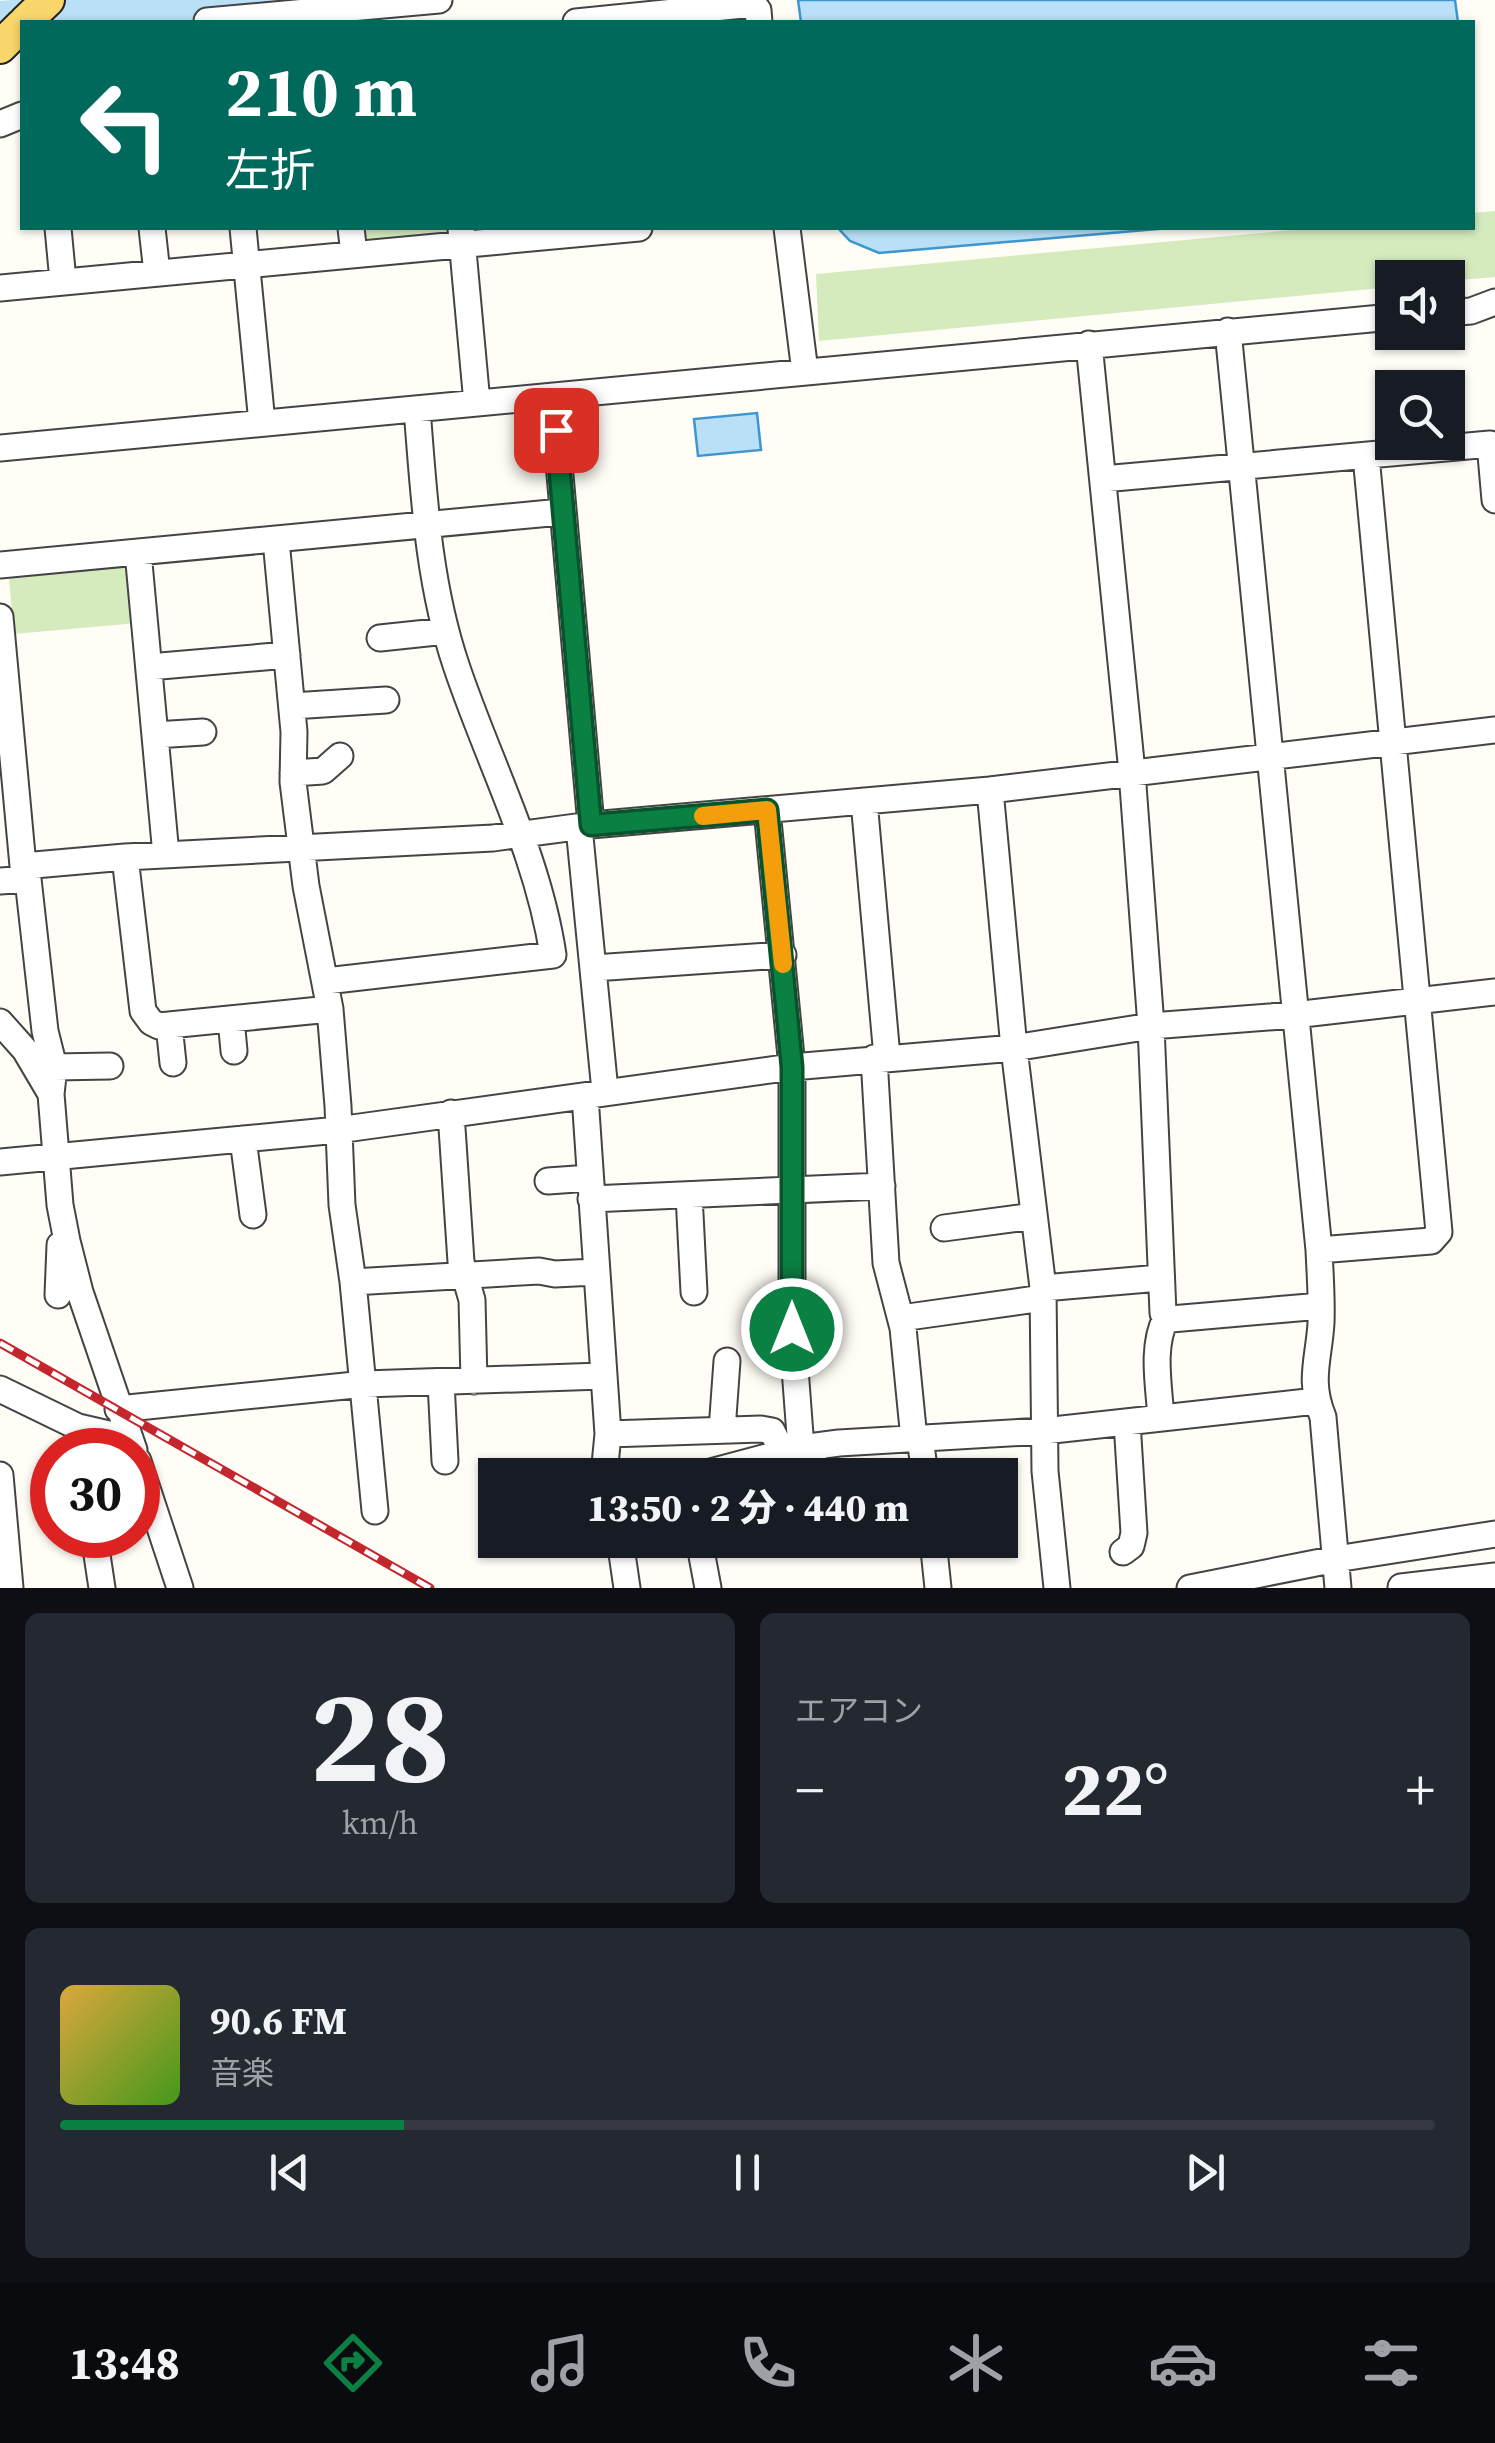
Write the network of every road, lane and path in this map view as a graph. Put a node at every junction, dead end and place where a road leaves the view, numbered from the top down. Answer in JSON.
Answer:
{"nodes":[{"id":1,"x":48,"y":0,"type":"edge"},
{"id":2,"x":439,"y":0,"type":"edge"},
{"id":3,"x":206,"y":14,"type":"edge"},
{"id":4,"x":658,"y":18,"type":"edge"},
{"id":5,"x":28,"y":20,"type":"edge"},
{"id":6,"x":617,"y":20,"type":"edge"},
{"id":7,"x":759,"y":20,"type":"edge"},
{"id":8,"x":20,"y":28,"type":"edge"},
{"id":9,"x":0,"y":47,"type":"edge"},
{"id":10,"x":58,"y":230,"type":"edge"},
{"id":11,"x":152,"y":230,"type":"edge"},
{"id":12,"x":242,"y":230,"type":"edge"},
{"id":13,"x":351,"y":230,"type":"edge"},
{"id":14,"x":787,"y":230,"type":"edge"},
{"id":15,"x":570,"y":231,"type":"edge"},
{"id":16,"x":461,"y":236,"type":"edge"},
{"id":17,"x":354,"y":254,"type":"junction"},
{"id":18,"x":246,"y":264,"type":"junction"},
{"id":19,"x":156,"y":273,"type":"junction"},
{"id":20,"x":63,"y":281,"type":"junction"},
{"id":21,"x":0,"y":288,"type":"edge"},
{"id":22,"x":1375,"y":318,"type":"edge"},
{"id":23,"x":1228,"y":331,"type":"junction"},
{"id":24,"x":1088,"y":344,"type":"junction"},
{"id":25,"x":806,"y":372,"type":"junction"},
{"id":26,"x":553,"y":396,"type":"junction"},
{"id":27,"x":478,"y":403,"type":"junction"},
{"id":28,"x":417,"y":409,"type":"junction"},
{"id":29,"x":262,"y":422,"type":"junction"},
{"id":30,"x":0,"y":448,"type":"edge"},
{"id":31,"x":1366,"y":456,"type":"junction"},
{"id":32,"x":1242,"y":467,"type":"junction"},
{"id":33,"x":1103,"y":480,"type":"junction"},
{"id":34,"x":1495,"y":500,"type":"edge"},
{"id":35,"x":561,"y":512,"type":"junction"},
{"id":36,"x":426,"y":524,"type":"junction"},
{"id":37,"x":276,"y":540,"type":"junction"},
{"id":38,"x":138,"y":552,"type":"junction"},
{"id":39,"x":0,"y":565,"type":"edge"},
{"id":40,"x":0,"y":617,"type":"edge"},
{"id":41,"x":446,"y":631,"type":"junction"},
{"id":42,"x":380,"y":637,"type":"dead end"},
{"id":43,"x":2,"y":656,"type":"edge"},
{"id":44,"x":287,"y":656,"type":"junction"},
{"id":45,"x":149,"y":667,"type":"junction"},
{"id":46,"x":386,"y":700,"type":"dead end"},
{"id":47,"x":292,"y":706,"type":"junction"},
{"id":48,"x":1495,"y":730,"type":"edge"},
{"id":49,"x":202,"y":732,"type":"dead end"},
{"id":50,"x":155,"y":736,"type":"junction"},
{"id":51,"x":1392,"y":742,"type":"junction"},
{"id":52,"x":340,"y":756,"type":"dead end"},
{"id":53,"x":1269,"y":756,"type":"junction"},
{"id":54,"x":1132,"y":772,"type":"junction"},
{"id":55,"x":293,"y":773,"type":"junction"},
{"id":56,"x":990,"y":790,"type":"junction"},
{"id":57,"x":864,"y":801,"type":"junction"},
{"id":58,"x":767,"y":810,"type":"junction"},
{"id":59,"x":585,"y":826,"type":"junction"},
{"id":60,"x":520,"y":835,"type":"junction"},
{"id":61,"x":302,"y":849,"type":"junction"},
{"id":62,"x":166,"y":856,"type":"junction"},
{"id":63,"x":125,"y":857,"type":"junction"},
{"id":64,"x":25,"y":873,"type":"junction"},
{"id":65,"x":0,"y":881,"type":"edge"},
{"id":66,"x":783,"y":956,"type":"junction"},
{"id":67,"x":594,"y":968,"type":"junction"},
{"id":68,"x":326,"y":981,"type":"junction"},
{"id":69,"x":1495,"y":992,"type":"edge"},
{"id":70,"x":1416,"y":1002,"type":"junction"},
{"id":71,"x":330,"y":1009,"type":"junction"},
{"id":72,"x":1294,"y":1015,"type":"junction"},
{"id":73,"x":231,"y":1019,"type":"junction"},
{"id":74,"x":0,"y":1022,"type":"edge"},
{"id":75,"x":169,"y":1024,"type":"junction"},
{"id":76,"x":1151,"y":1026,"type":"junction"},
{"id":77,"x":1014,"y":1048,"type":"junction"},
{"id":78,"x":12,"y":1050,"type":"edge"},
{"id":79,"x":234,"y":1052,"type":"dead end"},
{"id":80,"x":881,"y":1058,"type":"junction"},
{"id":81,"x":173,"y":1063,"type":"dead end"},
{"id":82,"x":110,"y":1066,"type":"dead end"},
{"id":83,"x":792,"y":1067,"type":"junction"},
{"id":84,"x":54,"y":1068,"type":"junction"},
{"id":85,"x":51,"y":1094,"type":"junction"},
{"id":86,"x":595,"y":1094,"type":"junction"},
{"id":87,"x":451,"y":1113,"type":"junction"},
{"id":88,"x":338,"y":1130,"type":"junction"},
{"id":89,"x":243,"y":1139,"type":"junction"},
{"id":90,"x":56,"y":1158,"type":"junction"},
{"id":91,"x":0,"y":1162,"type":"edge"},
{"id":92,"x":548,"y":1181,"type":"dead end"},
{"id":93,"x":882,"y":1186,"type":"junction"},
{"id":94,"x":590,"y":1188,"type":"junction"},
{"id":95,"x":793,"y":1192,"type":"junction"},
{"id":96,"x":689,"y":1196,"type":"junction"},
{"id":97,"x":253,"y":1215,"type":"dead end"},
{"id":98,"x":1034,"y":1216,"type":"junction"},
{"id":99,"x":944,"y":1228,"type":"dead end"},
{"id":100,"x":67,"y":1241,"type":"junction"},
{"id":101,"x":1319,"y":1250,"type":"junction"},
{"id":102,"x":595,"y":1272,"type":"junction"},
{"id":103,"x":464,"y":1274,"type":"junction"},
{"id":104,"x":1160,"y":1278,"type":"junction"},
{"id":105,"x":353,"y":1282,"type":"junction"},
{"id":106,"x":694,"y":1292,"type":"dead end"},
{"id":107,"x":1043,"y":1293,"type":"junction"},
{"id":108,"x":58,"y":1295,"type":"dead end"},
{"id":109,"x":1321,"y":1306,"type":"junction"},
{"id":110,"x":901,"y":1318,"type":"junction"},
{"id":111,"x":1166,"y":1318,"type":"junction"},
{"id":112,"x":727,"y":1362,"type":"dead end"},
{"id":113,"x":602,"y":1376,"type":"junction"},
{"id":114,"x":474,"y":1381,"type":"junction"},
{"id":115,"x":441,"y":1382,"type":"junction"},
{"id":116,"x":365,"y":1384,"type":"junction"},
{"id":117,"x":0,"y":1389,"type":"edge"},
{"id":118,"x":1316,"y":1401,"type":"junction"},
{"id":119,"x":118,"y":1409,"type":"junction"},
{"id":120,"x":1161,"y":1418,"type":"junction"},
{"id":121,"x":1128,"y":1422,"type":"junction"},
{"id":122,"x":62,"y":1428,"type":"edge"},
{"id":123,"x":125,"y":1428,"type":"edge"},
{"id":124,"x":722,"y":1430,"type":"junction"},
{"id":125,"x":1044,"y":1431,"type":"junction"},
{"id":126,"x":608,"y":1434,"type":"junction"},
{"id":127,"x":917,"y":1438,"type":"junction"},
{"id":128,"x":788,"y":1456,"type":"edge"},
{"id":129,"x":606,"y":1458,"type":"edge"},
{"id":130,"x":921,"y":1458,"type":"edge"},
{"id":131,"x":445,"y":1461,"type":"dead end"},
{"id":132,"x":0,"y":1475,"type":"edge"},
{"id":133,"x":375,"y":1511,"type":"dead end"},
{"id":134,"x":160,"y":1528,"type":"edge"},
{"id":135,"x":1495,"y":1534,"type":"edge"},
{"id":136,"x":1462,"y":1538,"type":"junction"},
{"id":137,"x":1123,"y":1552,"type":"dead end"},
{"id":138,"x":97,"y":1558,"type":"edge"},
{"id":139,"x":623,"y":1558,"type":"edge"},
{"id":140,"x":702,"y":1558,"type":"edge"},
{"id":141,"x":934,"y":1558,"type":"edge"},
{"id":142,"x":1336,"y":1558,"type":"junction"},
{"id":143,"x":1495,"y":1576,"type":"edge"},
{"id":144,"x":6,"y":1579,"type":"edge"},
{"id":145,"x":1465,"y":1584,"type":"edge"},
{"id":146,"x":1400,"y":1587,"type":"edge"},
{"id":147,"x":102,"y":1588,"type":"edge"},
{"id":148,"x":180,"y":1588,"type":"edge"},
{"id":149,"x":627,"y":1588,"type":"edge"},
{"id":150,"x":708,"y":1588,"type":"edge"},
{"id":151,"x":938,"y":1588,"type":"edge"},
{"id":152,"x":1057,"y":1588,"type":"edge"},
{"id":153,"x":1190,"y":1588,"type":"edge"},
{"id":154,"x":1202,"y":1588,"type":"edge"},
{"id":155,"x":1338,"y":1588,"type":"edge"}],
"edges":[{"from":1,"to":5,"type":"main road"},
{"from":2,"to":3,"type":"street"},
{"from":4,"to":6,"type":"street"},
{"from":4,"to":7,"type":"street"},
{"from":8,"to":9,"type":"main road"},
{"from":10,"to":20,"type":"street"},
{"from":11,"to":19,"type":"street"},
{"from":12,"to":18,"type":"street"},
{"from":13,"to":17,"type":"street"},
{"from":14,"to":25,"type":"street"},
{"from":15,"to":16,"type":"street"},
{"from":16,"to":17,"type":"street"},
{"from":16,"to":27,"type":"street"},
{"from":17,"to":18,"type":"street"},
{"from":18,"to":19,"type":"street"},
{"from":18,"to":29,"type":"street"},
{"from":19,"to":20,"type":"street"},
{"from":20,"to":21,"type":"street"},
{"from":22,"to":23,"type":"street"},
{"from":23,"to":24,"type":"street"},
{"from":23,"to":32,"type":"street"},
{"from":24,"to":25,"type":"street"},
{"from":24,"to":33,"type":"street"},
{"from":25,"to":26,"type":"street"},
{"from":26,"to":27,"type":"street"},
{"from":26,"to":35,"type":"street"},
{"from":27,"to":28,"type":"street"},
{"from":28,"to":29,"type":"street"},
{"from":28,"to":36,"type":"street"},
{"from":29,"to":30,"type":"street"},
{"from":31,"to":32,"type":"street"},
{"from":31,"to":34,"type":"street"},
{"from":31,"to":51,"type":"street"},
{"from":32,"to":33,"type":"street"},
{"from":32,"to":53,"type":"street"},
{"from":33,"to":54,"type":"street"},
{"from":35,"to":36,"type":"street"},
{"from":35,"to":59,"type":"street"},
{"from":36,"to":37,"type":"street"},
{"from":36,"to":41,"type":"street"},
{"from":37,"to":38,"type":"street"},
{"from":37,"to":44,"type":"street"},
{"from":38,"to":39,"type":"street"},
{"from":38,"to":45,"type":"street"},
{"from":40,"to":43,"type":"street"},
{"from":41,"to":42,"type":"street"},
{"from":41,"to":60,"type":"street"},
{"from":43,"to":64,"type":"street"},
{"from":44,"to":45,"type":"street"},
{"from":44,"to":47,"type":"street"},
{"from":45,"to":50,"type":"street"},
{"from":46,"to":47,"type":"street"},
{"from":47,"to":55,"type":"street"},
{"from":48,"to":51,"type":"street"},
{"from":49,"to":50,"type":"street"},
{"from":50,"to":62,"type":"street"},
{"from":51,"to":53,"type":"street"},
{"from":51,"to":70,"type":"street"},
{"from":52,"to":55,"type":"street"},
{"from":53,"to":54,"type":"street"},
{"from":53,"to":72,"type":"street"},
{"from":54,"to":56,"type":"street"},
{"from":54,"to":76,"type":"street"},
{"from":55,"to":61,"type":"street"},
{"from":56,"to":57,"type":"street"},
{"from":56,"to":77,"type":"street"},
{"from":57,"to":58,"type":"street"},
{"from":57,"to":80,"type":"street"},
{"from":58,"to":59,"type":"street"},
{"from":58,"to":66,"type":"street"},
{"from":59,"to":60,"type":"street"},
{"from":59,"to":67,"type":"street"},
{"from":60,"to":61,"type":"street"},
{"from":60,"to":68,"type":"street"},
{"from":61,"to":62,"type":"street"},
{"from":61,"to":68,"type":"street"},
{"from":62,"to":63,"type":"street"},
{"from":63,"to":64,"type":"street"},
{"from":63,"to":75,"type":"street"},
{"from":64,"to":65,"type":"street"},
{"from":64,"to":84,"type":"street"},
{"from":66,"to":67,"type":"street"},
{"from":66,"to":83,"type":"street"},
{"from":67,"to":86,"type":"street"},
{"from":68,"to":71,"type":"street"},
{"from":69,"to":70,"type":"street"},
{"from":70,"to":72,"type":"street"},
{"from":70,"to":101,"type":"street"},
{"from":71,"to":73,"type":"street"},
{"from":71,"to":88,"type":"street"},
{"from":72,"to":76,"type":"street"},
{"from":72,"to":101,"type":"street"},
{"from":73,"to":75,"type":"street"},
{"from":73,"to":79,"type":"street"},
{"from":74,"to":78,"type":"street"},
{"from":75,"to":81,"type":"street"},
{"from":76,"to":77,"type":"street"},
{"from":76,"to":104,"type":"street"},
{"from":77,"to":80,"type":"street"},
{"from":77,"to":98,"type":"street"},
{"from":78,"to":85,"type":"street"},
{"from":80,"to":83,"type":"street"},
{"from":80,"to":93,"type":"street"},
{"from":82,"to":84,"type":"street"},
{"from":83,"to":86,"type":"street"},
{"from":83,"to":95,"type":"street"},
{"from":84,"to":85,"type":"street"},
{"from":85,"to":90,"type":"street"},
{"from":86,"to":87,"type":"street"},
{"from":86,"to":94,"type":"street"},
{"from":87,"to":88,"type":"street"},
{"from":87,"to":103,"type":"street"},
{"from":88,"to":89,"type":"street"},
{"from":88,"to":105,"type":"street"},
{"from":89,"to":90,"type":"street"},
{"from":89,"to":97,"type":"street"},
{"from":90,"to":91,"type":"street"},
{"from":90,"to":100,"type":"street"},
{"from":92,"to":94,"type":"street"},
{"from":93,"to":95,"type":"street"},
{"from":93,"to":110,"type":"street"},
{"from":94,"to":96,"type":"street"},
{"from":94,"to":102,"type":"street"},
{"from":95,"to":96,"type":"street"},
{"from":95,"to":128,"type":"street"},
{"from":96,"to":106,"type":"street"},
{"from":98,"to":99,"type":"street"},
{"from":98,"to":107,"type":"street"},
{"from":100,"to":108,"type":"street"},
{"from":100,"to":119,"type":"street"},
{"from":101,"to":109,"type":"street"},
{"from":102,"to":103,"type":"street"},
{"from":102,"to":113,"type":"street"},
{"from":103,"to":105,"type":"street"},
{"from":103,"to":114,"type":"street"},
{"from":104,"to":107,"type":"street"},
{"from":104,"to":111,"type":"street"},
{"from":105,"to":116,"type":"street"},
{"from":107,"to":110,"type":"street"},
{"from":107,"to":125,"type":"street"},
{"from":109,"to":111,"type":"street"},
{"from":109,"to":118,"type":"street"},
{"from":110,"to":127,"type":"street"},
{"from":111,"to":120,"type":"street"},
{"from":112,"to":124,"type":"street"},
{"from":113,"to":114,"type":"street"},
{"from":113,"to":126,"type":"street"},
{"from":114,"to":115,"type":"street"},
{"from":115,"to":116,"type":"street"},
{"from":115,"to":131,"type":"street"},
{"from":116,"to":119,"type":"street"},
{"from":116,"to":133,"type":"street"},
{"from":117,"to":122,"type":"street"},
{"from":118,"to":120,"type":"street"},
{"from":118,"to":142,"type":"street"},
{"from":119,"to":123,"type":"street"},
{"from":120,"to":121,"type":"street"},
{"from":121,"to":125,"type":"street"},
{"from":121,"to":137,"type":"street"},
{"from":124,"to":126,"type":"street"},
{"from":124,"to":128,"type":"street"},
{"from":125,"to":127,"type":"street"},
{"from":125,"to":152,"type":"street"},
{"from":126,"to":129,"type":"street"},
{"from":127,"to":128,"type":"street"},
{"from":127,"to":130,"type":"street"},
{"from":132,"to":144,"type":"street"},
{"from":134,"to":148,"type":"street"},
{"from":135,"to":136,"type":"street"},
{"from":136,"to":142,"type":"street"},
{"from":136,"to":145,"type":"street"},
{"from":138,"to":147,"type":"street"},
{"from":139,"to":149,"type":"street"},
{"from":140,"to":150,"type":"street"},
{"from":141,"to":151,"type":"street"},
{"from":142,"to":154,"type":"street"},
{"from":142,"to":155,"type":"street"},
{"from":143,"to":145,"type":"street"},
{"from":145,"to":146,"type":"street"},
{"from":153,"to":154,"type":"street"}]}
